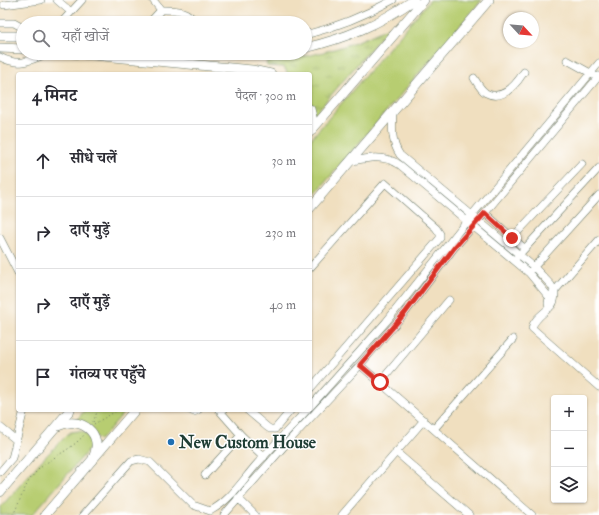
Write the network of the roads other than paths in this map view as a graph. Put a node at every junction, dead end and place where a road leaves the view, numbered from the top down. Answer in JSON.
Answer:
{"nodes":[{"id":1,"x":41,"y":0,"type":"edge"},
{"id":2,"x":57,"y":0,"type":"edge"},
{"id":3,"x":82,"y":0,"type":"edge"},
{"id":4,"x":153,"y":0,"type":"edge"},
{"id":5,"x":393,"y":0,"type":"edge"},
{"id":6,"x":414,"y":0,"type":"edge"},
{"id":7,"x":424,"y":0,"type":"edge"},
{"id":8,"x":489,"y":0,"type":"edge"},
{"id":9,"x":4,"y":5,"type":"dead end"},
{"id":10,"x":161,"y":10,"type":"junction"},
{"id":11,"x":70,"y":14,"type":"joint"},
{"id":12,"x":156,"y":16,"type":"edge"},
{"id":13,"x":191,"y":16,"type":"edge"},
{"id":14,"x":0,"y":22,"type":"edge"},
{"id":15,"x":16,"y":24,"type":"edge"},
{"id":16,"x":312,"y":33,"type":"edge"},
{"id":17,"x":0,"y":36,"type":"edge"},
{"id":18,"x":16,"y":36,"type":"edge"},
{"id":19,"x":312,"y":46,"type":"edge"},
{"id":20,"x":0,"y":48,"type":"edge"},
{"id":21,"x":16,"y":49,"type":"edge"},
{"id":22,"x":0,"y":57,"type":"edge"},
{"id":23,"x":30,"y":60,"type":"edge"},
{"id":24,"x":146,"y":60,"type":"edge"},
{"id":25,"x":567,"y":60,"type":"dead end"},
{"id":26,"x":599,"y":63,"type":"edge"},
{"id":27,"x":262,"y":72,"type":"edge"},
{"id":28,"x":524,"y":72,"type":"dead end"},
{"id":29,"x":591,"y":73,"type":"junction"},
{"id":30,"x":599,"y":77,"type":"edge"},
{"id":31,"x":474,"y":78,"type":"dead end"},
{"id":32,"x":393,"y":112,"type":"junction"},
{"id":33,"x":312,"y":130,"type":"edge"},
{"id":34,"x":349,"y":162,"type":"junction"},
{"id":35,"x":582,"y":164,"type":"dead end"},
{"id":36,"x":599,"y":168,"type":"edge"},
{"id":37,"x":599,"y":195,"type":"edge"},
{"id":38,"x":312,"y":206,"type":"edge"},
{"id":39,"x":485,"y":213,"type":"junction"},
{"id":40,"x":472,"y":215,"type":"junction"},
{"id":41,"x":478,"y":220,"type":"junction"},
{"id":42,"x":466,"y":222,"type":"junction"},
{"id":43,"x":473,"y":227,"type":"junction"},
{"id":44,"x":0,"y":238,"type":"edge"},
{"id":45,"x":440,"y":238,"type":"junction"},
{"id":46,"x":512,"y":238,"type":"junction"},
{"id":47,"x":599,"y":240,"type":"edge"},
{"id":48,"x":448,"y":245,"type":"junction"},
{"id":49,"x":524,"y":248,"type":"junction"},
{"id":50,"x":517,"y":258,"type":"junction"},
{"id":51,"x":312,"y":266,"type":"edge"},
{"id":52,"x":16,"y":269,"type":"edge"},
{"id":53,"x":531,"y":270,"type":"junction"},
{"id":54,"x":555,"y":292,"type":"junction"},
{"id":55,"x":549,"y":297,"type":"junction"},
{"id":56,"x":449,"y":300,"type":"dead end"},
{"id":57,"x":549,"y":308,"type":"junction"},
{"id":58,"x":513,"y":339,"type":"dead end"},
{"id":59,"x":360,"y":365,"type":"junction"},
{"id":60,"x":380,"y":382,"type":"junction"},
{"id":61,"x":312,"y":387,"type":"edge"},
{"id":62,"x":599,"y":387,"type":"edge"},
{"id":63,"x":312,"y":405,"type":"edge"},
{"id":64,"x":23,"y":412,"type":"edge"},
{"id":65,"x":68,"y":412,"type":"edge"},
{"id":66,"x":133,"y":412,"type":"edge"},
{"id":67,"x":221,"y":412,"type":"edge"},
{"id":68,"x":249,"y":412,"type":"edge"},
{"id":69,"x":290,"y":412,"type":"edge"},
{"id":70,"x":305,"y":412,"type":"edge"},
{"id":71,"x":424,"y":420,"type":"junction"},
{"id":72,"x":0,"y":427,"type":"edge"},
{"id":73,"x":275,"y":429,"type":"junction"},
{"id":74,"x":434,"y":429,"type":"junction"},
{"id":75,"x":52,"y":431,"type":"junction"},
{"id":76,"x":241,"y":435,"type":"junction"},
{"id":77,"x":280,"y":438,"type":"junction"},
{"id":78,"x":16,"y":440,"type":"junction"},
{"id":79,"x":286,"y":444,"type":"junction"},
{"id":80,"x":396,"y":452,"type":"junction"},
{"id":81,"x":264,"y":457,"type":"junction"},
{"id":82,"x":90,"y":463,"type":"junction"},
{"id":83,"x":0,"y":472,"type":"edge"},
{"id":84,"x":205,"y":475,"type":"dead end"},
{"id":85,"x":0,"y":492,"type":"edge"},
{"id":86,"x":238,"y":498,"type":"junction"},
{"id":87,"x":45,"y":515,"type":"edge"},
{"id":88,"x":83,"y":515,"type":"edge"},
{"id":89,"x":224,"y":515,"type":"edge"},
{"id":90,"x":255,"y":515,"type":"edge"},
{"id":91,"x":342,"y":515,"type":"edge"},
{"id":92,"x":469,"y":515,"type":"edge"},
{"id":93,"x":532,"y":515,"type":"edge"}],
"edges":[{"from":1,"to":9,"type":"street"},
{"from":2,"to":11,"type":"street"},
{"from":3,"to":11,"type":"street"},
{"from":4,"to":10,"type":"street"},
{"from":5,"to":16,"type":"street"},
{"from":6,"to":19,"type":"main road"},
{"from":7,"to":33,"type":"main road"},
{"from":8,"to":32,"type":"main road"},
{"from":10,"to":12,"type":"street"},
{"from":10,"to":13,"type":"street"},
{"from":14,"to":15,"type":"street"},
{"from":17,"to":18,"type":"main road"},
{"from":20,"to":21,"type":"main road"},
{"from":22,"to":23,"type":"street"},
{"from":24,"to":27,"type":"main road"},
{"from":25,"to":29,"type":"street"},
{"from":26,"to":29,"type":"street"},
{"from":28,"to":31,"type":"street"},
{"from":29,"to":30,"type":"street"},
{"from":29,"to":40,"type":"street"},
{"from":30,"to":39,"type":"street"},
{"from":32,"to":34,"type":"main road"},
{"from":32,"to":40,"type":"street"},
{"from":34,"to":38,"type":"main road"},
{"from":34,"to":42,"type":"street"},
{"from":35,"to":46,"type":"street"},
{"from":36,"to":49,"type":"street"},
{"from":37,"to":53,"type":"street"},
{"from":39,"to":41,"type":"street"},
{"from":39,"to":46,"type":"street"},
{"from":40,"to":41,"type":"street"},
{"from":40,"to":42,"type":"street"},
{"from":41,"to":43,"type":"street"},
{"from":41,"to":50,"type":"street"},
{"from":42,"to":43,"type":"street"},
{"from":42,"to":48,"type":"street"},
{"from":43,"to":50,"type":"street"},
{"from":43,"to":59,"type":"street"},
{"from":44,"to":52,"type":"street"},
{"from":45,"to":48,"type":"street"},
{"from":45,"to":51,"type":"street"},
{"from":45,"to":61,"type":"street"},
{"from":46,"to":49,"type":"street"},
{"from":47,"to":54,"type":"street"},
{"from":48,"to":63,"type":"street"},
{"from":49,"to":50,"type":"street"},
{"from":50,"to":53,"type":"street"},
{"from":53,"to":54,"type":"street"},
{"from":53,"to":55,"type":"street"},
{"from":54,"to":55,"type":"street"},
{"from":54,"to":57,"type":"street"},
{"from":55,"to":57,"type":"street"},
{"from":56,"to":60,"type":"street"},
{"from":57,"to":62,"type":"street"},
{"from":58,"to":74,"type":"street"},
{"from":59,"to":60,"type":"street"},
{"from":59,"to":79,"type":"street"},
{"from":60,"to":71,"type":"street"},
{"from":64,"to":78,"type":"street"},
{"from":65,"to":75,"type":"main road"},
{"from":66,"to":82,"type":"main road"},
{"from":67,"to":76,"type":"street"},
{"from":68,"to":73,"type":"street"},
{"from":69,"to":73,"type":"street"},
{"from":70,"to":77,"type":"street"},
{"from":71,"to":74,"type":"street"},
{"from":71,"to":80,"type":"street"},
{"from":72,"to":78,"type":"street"},
{"from":73,"to":77,"type":"street"},
{"from":74,"to":93,"type":"street"},
{"from":75,"to":82,"type":"main road"},
{"from":75,"to":85,"type":"main road"},
{"from":76,"to":81,"type":"street"},
{"from":76,"to":84,"type":"street"},
{"from":77,"to":79,"type":"street"},
{"from":77,"to":81,"type":"street"},
{"from":78,"to":83,"type":"street"},
{"from":79,"to":86,"type":"street"},
{"from":80,"to":91,"type":"street"},
{"from":80,"to":92,"type":"street"},
{"from":81,"to":88,"type":"street"},
{"from":82,"to":87,"type":"main road"},
{"from":86,"to":89,"type":"street"},
{"from":86,"to":90,"type":"street"}]}
